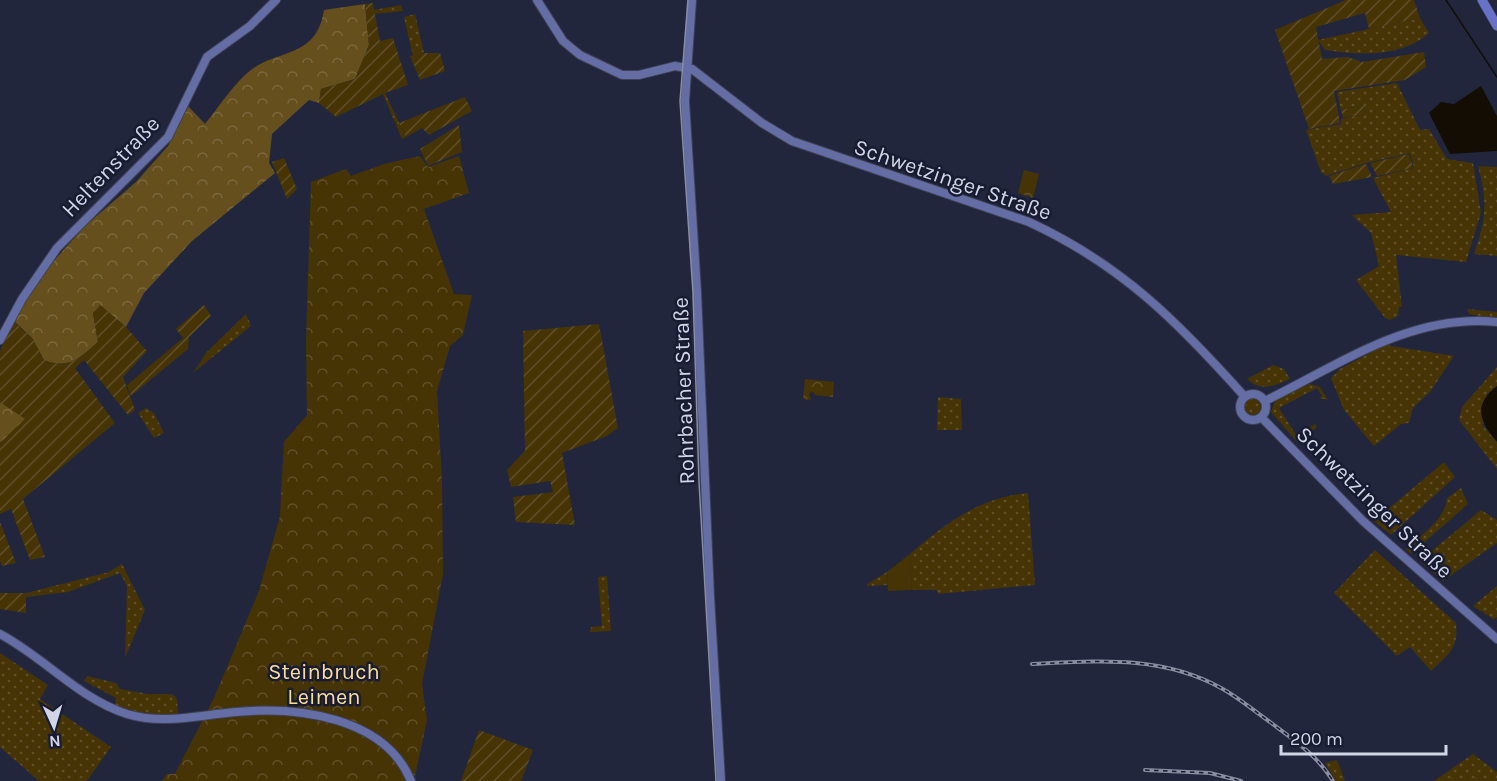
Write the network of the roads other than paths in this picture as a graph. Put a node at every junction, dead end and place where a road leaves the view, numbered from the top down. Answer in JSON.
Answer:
{"nodes":[{"id":1,"x":276,"y":0,"type":"edge"},
{"id":2,"x":537,"y":0,"type":"edge"},
{"id":3,"x":692,"y":0,"type":"edge"},
{"id":4,"x":1482,"y":0,"type":"edge"},
{"id":5,"x":1497,"y":26,"type":"edge"},
{"id":6,"x":686,"y":66,"type":"junction"},
{"id":7,"x":1497,"y":322,"type":"edge"},
{"id":8,"x":0,"y":340,"type":"edge"},
{"id":9,"x":1245,"y":397,"type":"junction"},
{"id":10,"x":1265,"y":401,"type":"junction"},
{"id":11,"x":1261,"y":417,"type":"junction"},
{"id":12,"x":0,"y":634,"type":"edge"},
{"id":13,"x":1497,"y":639,"type":"edge"},
{"id":14,"x":411,"y":781,"type":"edge"},
{"id":15,"x":721,"y":781,"type":"edge"}],
"edges":[{"from":1,"to":8,"type":"main road","name":"Heltenstraße"},
{"from":2,"to":6,"type":"main road"},
{"from":3,"to":6,"type":"main road","name":"Rohrbacher Straße"},
{"from":4,"to":5,"type":"main road"},
{"from":6,"to":9,"type":"main road","name":"Schwetzinger Straße"},
{"from":6,"to":15,"type":"main road","name":"Rohrbacher Straße"},
{"from":7,"to":10,"type":"main road"},
{"from":9,"to":10,"type":"main road"},
{"from":9,"to":11,"type":"main road"},
{"from":10,"to":11,"type":"main road"},
{"from":11,"to":13,"type":"main road","name":"Schwetzinger Straße"},
{"from":12,"to":14,"type":"main road"}]}
